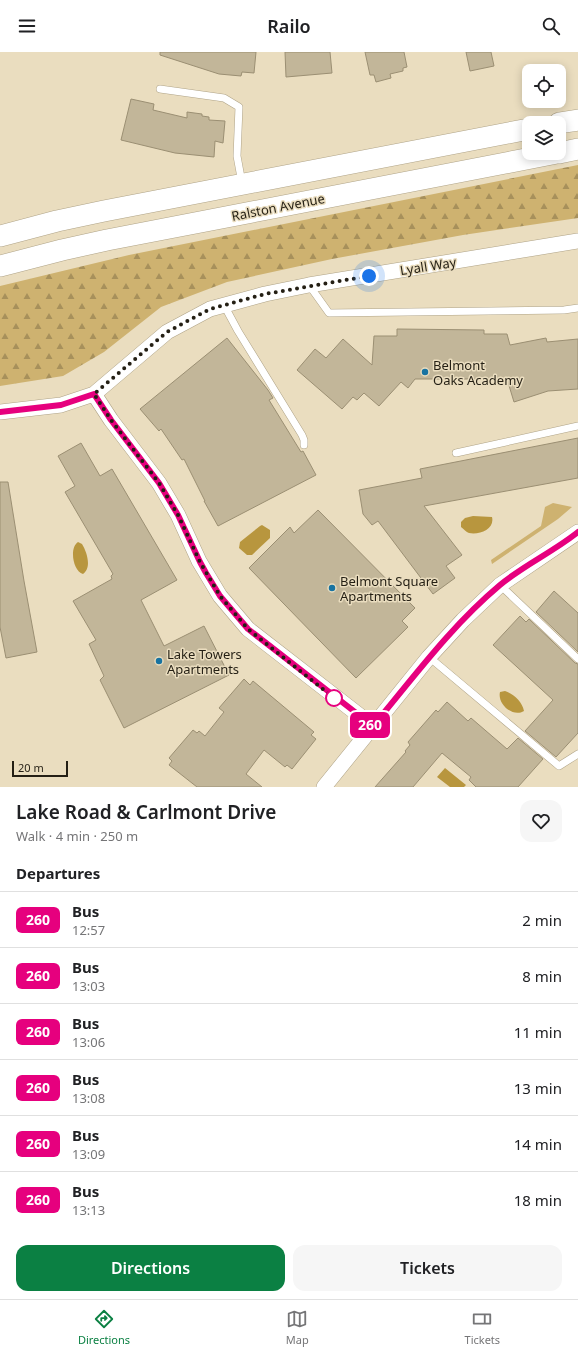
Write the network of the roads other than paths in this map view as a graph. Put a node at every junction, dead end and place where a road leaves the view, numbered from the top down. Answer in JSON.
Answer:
{"nodes":[{"id":1,"x":160,"y":89,"type":"dead end"},
{"id":2,"x":578,"y":120,"type":"edge"},
{"id":3,"x":566,"y":122,"type":"edge"},
{"id":4,"x":522,"y":130,"type":"edge"},
{"id":5,"x":578,"y":149,"type":"edge"},
{"id":6,"x":566,"y":151,"type":"edge"},
{"id":7,"x":522,"y":160,"type":"edge"},
{"id":8,"x":242,"y":185,"type":"junction"},
{"id":9,"x":0,"y":236,"type":"edge"},
{"id":10,"x":578,"y":241,"type":"edge"},
{"id":11,"x":0,"y":266,"type":"edge"},
{"id":12,"x":309,"y":285,"type":"junction"},
{"id":13,"x":224,"y":305,"type":"junction"},
{"id":14,"x":578,"y":308,"type":"edge"},
{"id":15,"x":94,"y":394,"type":"junction"},
{"id":16,"x":0,"y":412,"type":"edge"},
{"id":17,"x":578,"y":426,"type":"edge"},
{"id":18,"x":304,"y":445,"type":"dead end"},
{"id":19,"x":456,"y":452,"type":"dead end"},
{"id":20,"x":578,"y":532,"type":"edge"},
{"id":21,"x":500,"y":585,"type":"junction"},
{"id":22,"x":430,"y":657,"type":"junction"},
{"id":23,"x":578,"y":659,"type":"edge"},
{"id":24,"x":373,"y":726,"type":"junction"},
{"id":25,"x":578,"y":754,"type":"edge"},
{"id":26,"x":324,"y":787,"type":"edge"}],
"edges":[{"from":1,"to":8,"type":"lane"},
{"from":2,"to":3,"type":"main road"},
{"from":4,"to":8,"type":"main road"},
{"from":5,"to":6,"type":"main road","name":"Ralston Avenue"},
{"from":7,"to":11,"type":"main road","name":"Ralston Avenue"},
{"from":8,"to":9,"type":"main road"},
{"from":10,"to":12,"type":"street","name":"Lyall Way"},
{"from":12,"to":13,"type":"street","name":"Lyall Way"},
{"from":12,"to":14,"type":"lane"},
{"from":13,"to":15,"type":"street","name":"Lyall Way"},
{"from":13,"to":18,"type":"lane"},
{"from":15,"to":16,"type":"street","name":"Lyall Way"},
{"from":15,"to":24,"type":"street"},
{"from":17,"to":19,"type":"lane"},
{"from":20,"to":21,"type":"street"},
{"from":21,"to":22,"type":"street"},
{"from":21,"to":23,"type":"lane"},
{"from":22,"to":24,"type":"street"},
{"from":22,"to":25,"type":"lane"},
{"from":24,"to":26,"type":"street"}]}
